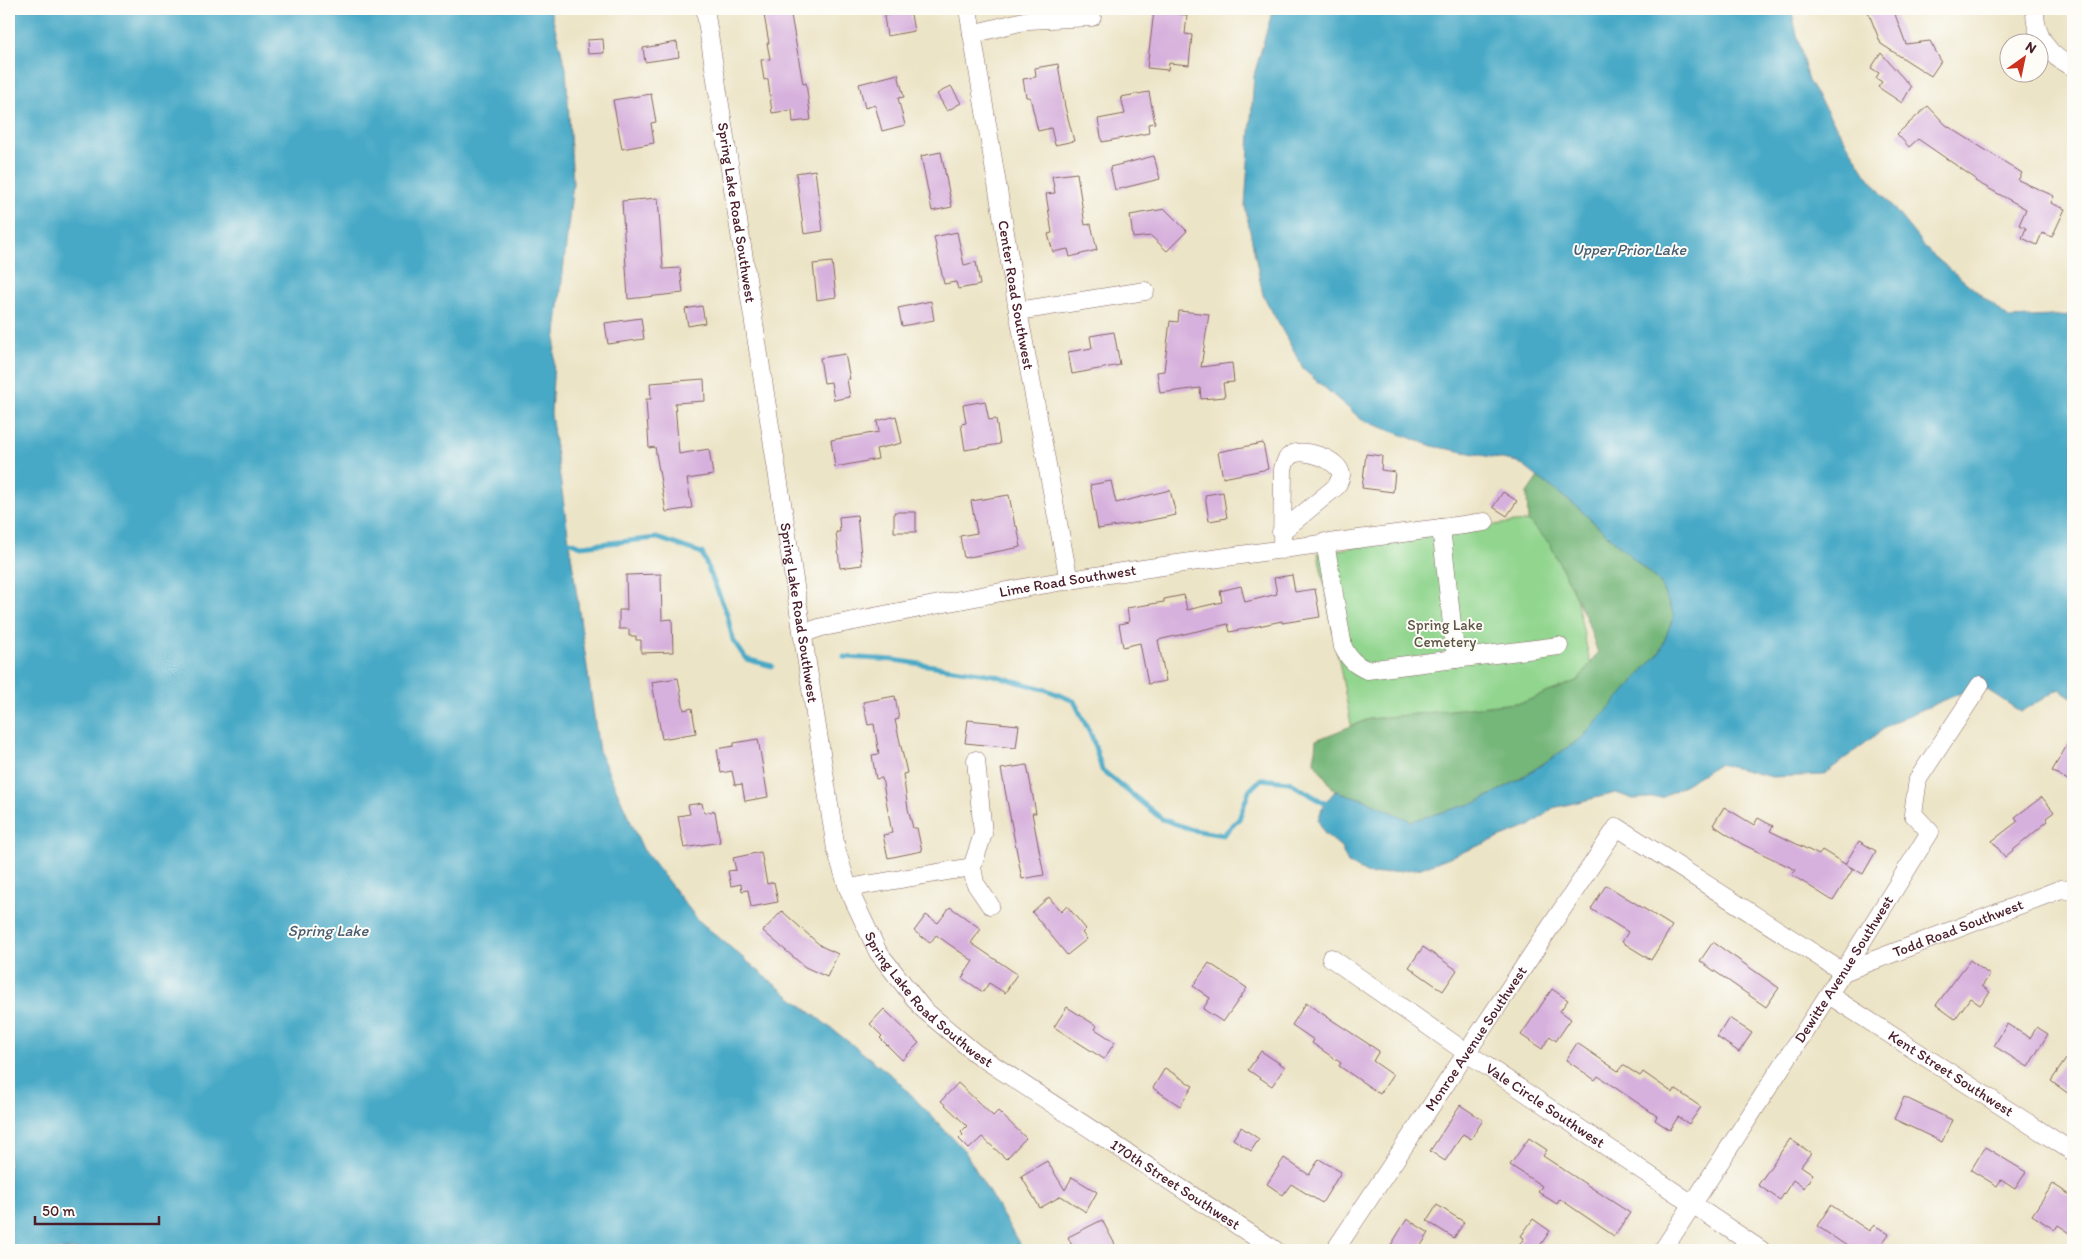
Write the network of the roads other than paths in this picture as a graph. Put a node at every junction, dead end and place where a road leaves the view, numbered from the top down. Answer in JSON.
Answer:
{"nodes":[{"id":1,"x":706,"y":9,"type":"edge"},
{"id":2,"x":968,"y":9,"type":"edge"},
{"id":3,"x":2035,"y":9,"type":"edge"},
{"id":4,"x":1092,"y":17,"type":"dead end"},
{"id":5,"x":972,"y":34,"type":"junction"},
{"id":6,"x":2073,"y":67,"type":"edge"},
{"id":7,"x":1145,"y":291,"type":"dead end"},
{"id":8,"x":1018,"y":311,"type":"junction"},
{"id":9,"x":1484,"y":522,"type":"dead end"},
{"id":10,"x":1442,"y":528,"type":"junction"},
{"id":11,"x":1282,"y":541,"type":"junction"},
{"id":12,"x":1329,"y":542,"type":"junction"},
{"id":13,"x":1069,"y":580,"type":"junction"},
{"id":14,"x":804,"y":633,"type":"junction"},
{"id":15,"x":1559,"y":646,"type":"dead end"},
{"id":16,"x":1456,"y":659,"type":"junction"},
{"id":17,"x":1980,"y":685,"type":"dead end"},
{"id":18,"x":976,"y":760,"type":"dead end"},
{"id":19,"x":972,"y":867,"type":"junction"},
{"id":20,"x":848,"y":888,"type":"junction"},
{"id":21,"x":2073,"y":891,"type":"edge"},
{"id":22,"x":990,"y":905,"type":"dead end"},
{"id":23,"x":1331,"y":958,"type":"dead end"},
{"id":24,"x":1843,"y":972,"type":"junction"},
{"id":25,"x":1828,"y":995,"type":"junction"},
{"id":26,"x":1467,"y":1053,"type":"junction"},
{"id":27,"x":1075,"y":1119,"type":"joint"},
{"id":28,"x":2073,"y":1152,"type":"edge"},
{"id":29,"x":1692,"y":1205,"type":"junction"},
{"id":30,"x":1276,"y":1250,"type":"edge"},
{"id":31,"x":1335,"y":1250,"type":"edge"},
{"id":32,"x":1663,"y":1250,"type":"edge"},
{"id":33,"x":1761,"y":1250,"type":"edge"}],
"edges":[{"from":1,"to":14,"type":"street","name":"Spring Lake Road Southwest"},
{"from":2,"to":5,"type":"street","name":"Center Road Southwest"},
{"from":3,"to":6,"type":"street"},
{"from":4,"to":5,"type":"street"},
{"from":5,"to":8,"type":"street","name":"Center Road Southwest"},
{"from":7,"to":8,"type":"street"},
{"from":8,"to":13,"type":"street","name":"Center Road Southwest"},
{"from":9,"to":10,"type":"street","name":"Lime Road Southwest"},
{"from":10,"to":12,"type":"street","name":"Lime Road Southwest"},
{"from":10,"to":16,"type":"street"},
{"from":11,"to":11,"type":"street"},
{"from":11,"to":12,"type":"street","name":"Lime Road Southwest"},
{"from":11,"to":13,"type":"street","name":"Lime Road Southwest"},
{"from":12,"to":16,"type":"street"},
{"from":13,"to":14,"type":"street","name":"Lime Road Southwest"},
{"from":14,"to":20,"type":"street","name":"Spring Lake Road Southwest"},
{"from":15,"to":16,"type":"street"},
{"from":17,"to":24,"type":"street","name":"Dewitte Avenue Southwest"},
{"from":18,"to":19,"type":"street"},
{"from":19,"to":20,"type":"street"},
{"from":19,"to":22,"type":"street"},
{"from":20,"to":27,"type":"street","name":"Spring Lake Road Southwest"},
{"from":21,"to":24,"type":"street","name":"Todd Road Southwest"},
{"from":23,"to":26,"type":"street","name":"Vale Circle Southwest"},
{"from":24,"to":25,"type":"street","name":"Dewitte Avenue Southwest"},
{"from":24,"to":26,"type":"street","name":"Monroe Avenue Southwest"},
{"from":25,"to":28,"type":"street","name":"Kent Street Southwest"},
{"from":25,"to":29,"type":"street","name":"Dewitte Avenue Southwest"},
{"from":26,"to":29,"type":"street","name":"Vale Circle Southwest"},
{"from":26,"to":31,"type":"street","name":"Monroe Avenue Southwest"},
{"from":27,"to":30,"type":"street","name":"170th Street Southwest"},
{"from":29,"to":32,"type":"street","name":"Dewitte Avenue Southwest"},
{"from":29,"to":33,"type":"street","name":"Vale Circle Southwest"}]}
